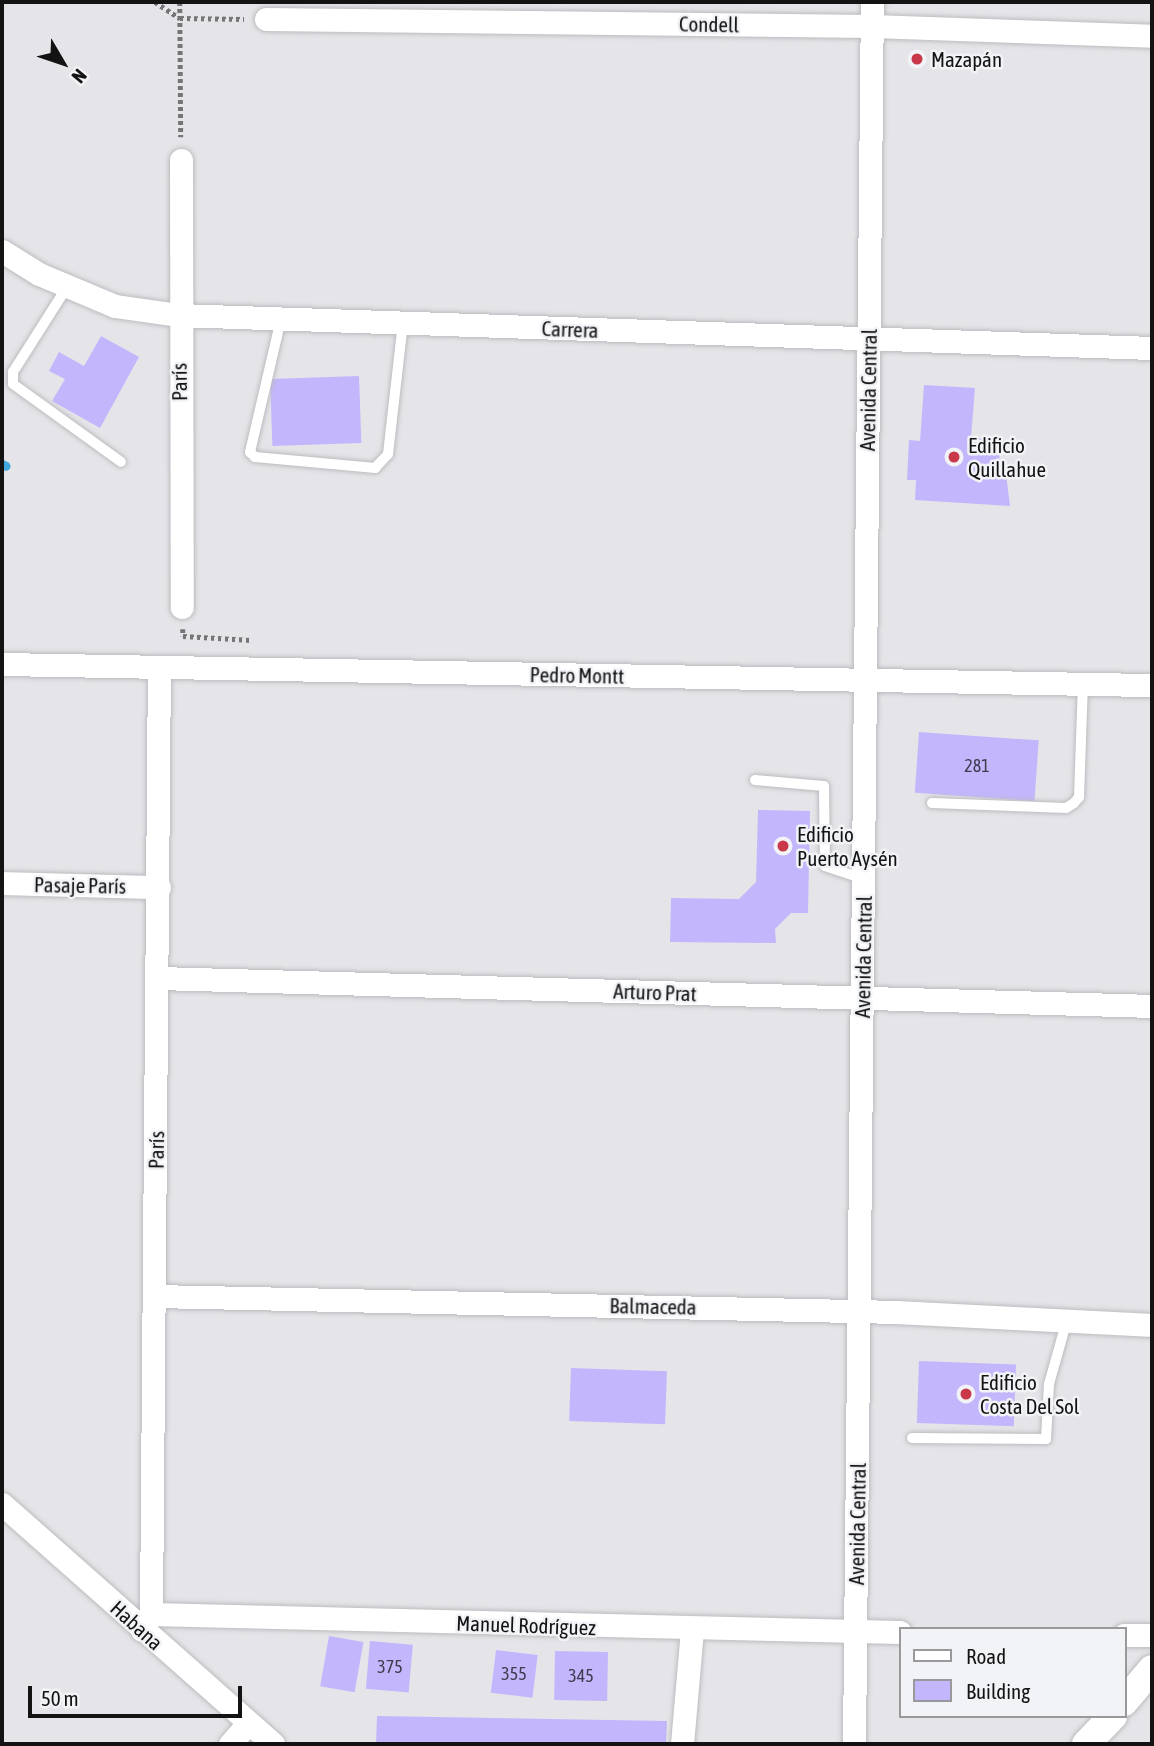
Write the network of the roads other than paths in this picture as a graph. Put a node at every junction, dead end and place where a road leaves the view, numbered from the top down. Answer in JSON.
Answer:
{"nodes":[{"id":1,"x":872,"y":2,"type":"edge"},
{"id":2,"x":388,"y":11,"type":"edge"},
{"id":3,"x":266,"y":19,"type":"road end"},
{"id":4,"x":872,"y":26,"type":"junction"},
{"id":5,"x":1152,"y":36,"type":"edge"},
{"id":6,"x":181,"y":160,"type":"road end"},
{"id":7,"x":2,"y":251,"type":"edge"},
{"id":8,"x":67,"y":288,"type":"junction"},
{"id":9,"x":178,"y":315,"type":"junction"},
{"id":10,"x":281,"y":318,"type":"junction"},
{"id":11,"x":403,"y":323,"type":"junction"},
{"id":12,"x":869,"y":340,"type":"junction"},
{"id":13,"x":1152,"y":348,"type":"edge"},
{"id":14,"x":121,"y":462,"type":"dead end"},
{"id":15,"x":182,"y":607,"type":"road end"},
{"id":16,"x":2,"y":664,"type":"edge"},
{"id":17,"x":159,"y":668,"type":"junction"},
{"id":18,"x":865,"y":680,"type":"junction"},
{"id":19,"x":1083,"y":684,"type":"junction"},
{"id":20,"x":1152,"y":685,"type":"edge"},
{"id":21,"x":755,"y":780,"type":"dead end"},
{"id":22,"x":932,"y":803,"type":"dead end"},
{"id":23,"x":864,"y":878,"type":"junction"},
{"id":24,"x":2,"y":883,"type":"edge"},
{"id":25,"x":159,"y":887,"type":"junction"},
{"id":26,"x":158,"y":978,"type":"junction"},
{"id":27,"x":862,"y":998,"type":"junction"},
{"id":28,"x":1152,"y":1006,"type":"edge"},
{"id":29,"x":154,"y":1296,"type":"junction"},
{"id":30,"x":859,"y":1311,"type":"junction"},
{"id":31,"x":1067,"y":1320,"type":"junction"},
{"id":32,"x":1152,"y":1325,"type":"edge"},
{"id":33,"x":912,"y":1438,"type":"dead end"},
{"id":34,"x":2,"y":1504,"type":"edge"},
{"id":35,"x":146,"y":1622,"type":"junction"},
{"id":36,"x":692,"y":1629,"type":"junction"},
{"id":37,"x":856,"y":1631,"type":"junction"},
{"id":38,"x":898,"y":1632,"type":"edge"},
{"id":39,"x":1126,"y":1635,"type":"edge"},
{"id":40,"x":1152,"y":1635,"type":"edge"},
{"id":41,"x":1152,"y":1669,"type":"edge"},
{"id":42,"x":1126,"y":1700,"type":"edge"},
{"id":43,"x":1111,"y":1718,"type":"edge"},
{"id":44,"x":248,"y":1723,"type":"junction"},
{"id":45,"x":230,"y":1744,"type":"edge"},
{"id":46,"x":273,"y":1744,"type":"edge"},
{"id":47,"x":682,"y":1744,"type":"edge"},
{"id":48,"x":854,"y":1744,"type":"edge"},
{"id":49,"x":1086,"y":1744,"type":"edge"}],
"edges":[{"from":1,"to":4,"type":"street","name":"Avenida Central"},
{"from":2,"to":3,"type":"street","name":"Condell"},
{"from":2,"to":4,"type":"street","name":"Condell"},
{"from":4,"to":5,"type":"street","name":"Condell"},
{"from":4,"to":12,"type":"street","name":"Avenida Central"},
{"from":6,"to":9,"type":"street","name":"París"},
{"from":7,"to":8,"type":"street","name":"Carrera"},
{"from":8,"to":9,"type":"street","name":"Carrera"},
{"from":8,"to":14,"type":"lane"},
{"from":9,"to":10,"type":"street","name":"Carrera"},
{"from":9,"to":15,"type":"street","name":"París"},
{"from":10,"to":11,"type":"street","name":"Carrera"},
{"from":10,"to":11,"type":"lane"},
{"from":11,"to":12,"type":"street","name":"Carrera"},
{"from":12,"to":13,"type":"street","name":"Carrera"},
{"from":12,"to":18,"type":"street","name":"Avenida Central"},
{"from":16,"to":17,"type":"street","name":"Pedro Montt"},
{"from":17,"to":18,"type":"street","name":"Pedro Montt"},
{"from":17,"to":25,"type":"street","name":"París"},
{"from":18,"to":19,"type":"street","name":"Pedro Montt"},
{"from":18,"to":23,"type":"street","name":"Avenida Central"},
{"from":19,"to":20,"type":"street","name":"Pedro Montt"},
{"from":19,"to":22,"type":"lane"},
{"from":21,"to":23,"type":"lane"},
{"from":23,"to":27,"type":"street","name":"Avenida Central"},
{"from":24,"to":25,"type":"street","name":"Pasaje París"},
{"from":25,"to":26,"type":"street","name":"París"},
{"from":26,"to":27,"type":"street","name":"Arturo Prat"},
{"from":26,"to":29,"type":"street","name":"París"},
{"from":27,"to":28,"type":"street","name":"Arturo Prat"},
{"from":27,"to":30,"type":"street","name":"Avenida Central"},
{"from":29,"to":30,"type":"street","name":"Balmaceda"},
{"from":29,"to":35,"type":"street","name":"París"},
{"from":30,"to":31,"type":"street","name":"Balmaceda"},
{"from":30,"to":37,"type":"street","name":"Avenida Central"},
{"from":31,"to":32,"type":"street","name":"Balmaceda"},
{"from":31,"to":33,"type":"lane"},
{"from":34,"to":35,"type":"street","name":"Habana"},
{"from":35,"to":36,"type":"street","name":"Manuel Rodríguez"},
{"from":35,"to":44,"type":"street","name":"Habana"},
{"from":36,"to":37,"type":"street","name":"Manuel Rodríguez"},
{"from":36,"to":47,"type":"street"},
{"from":37,"to":38,"type":"street","name":"Manuel Rodríguez"},
{"from":37,"to":48,"type":"street","name":"Avenida Central"},
{"from":39,"to":40,"type":"street"},
{"from":41,"to":42,"type":"street"},
{"from":43,"to":49,"type":"street"},
{"from":44,"to":45,"type":"street"},
{"from":44,"to":46,"type":"street","name":"Habana"}]}
